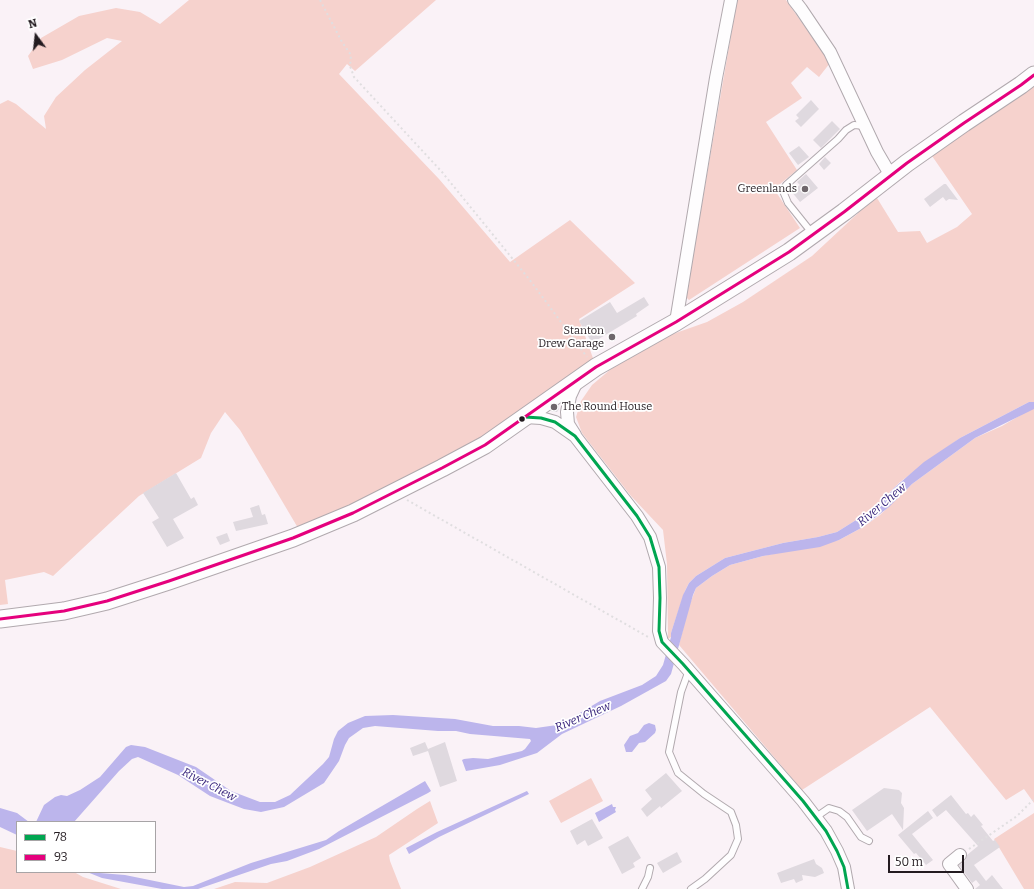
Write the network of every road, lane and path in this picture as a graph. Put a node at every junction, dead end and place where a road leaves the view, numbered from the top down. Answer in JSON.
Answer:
{"nodes":[{"id":1,"x":320,"y":0,"type":"edge"},
{"id":2,"x":731,"y":0,"type":"edge"},
{"id":3,"x":794,"y":0,"type":"edge"},
{"id":4,"x":1034,"y":75,"type":"edge"},
{"id":5,"x":865,"y":126,"type":"junction"},
{"id":6,"x":891,"y":176,"type":"junction"},
{"id":7,"x":813,"y":234,"type":"junction"},
{"id":8,"x":676,"y":322,"type":"junction"},
{"id":9,"x":596,"y":367,"type":"junction"},
{"id":10,"x":578,"y":380,"type":"junction"},
{"id":11,"x":525,"y":417,"type":"junction"},
{"id":12,"x":575,"y":436,"type":"junction"},
{"id":13,"x":400,"y":489,"type":"junction"},
{"id":14,"x":0,"y":619,"type":"edge"},
{"id":15,"x":661,"y":640,"type":"junction"},
{"id":16,"x":686,"y":667,"type":"junction"},
{"id":17,"x":1032,"y":800,"type":"dead end"},
{"id":18,"x":816,"y":817,"type":"junction"},
{"id":19,"x":869,"y":841,"type":"dead end"},
{"id":20,"x":960,"y":855,"type":"joint"},
{"id":21,"x":650,"y":868,"type":"dead end"},
{"id":22,"x":642,"y":889,"type":"edge"},
{"id":23,"x":691,"y":889,"type":"edge"},
{"id":24,"x":848,"y":889,"type":"edge"},
{"id":25,"x":967,"y":889,"type":"edge"}],
"edges":[{"from":1,"to":9,"type":"path"},
{"from":2,"to":8,"type":"street"},
{"from":3,"to":5,"type":"street"},
{"from":4,"to":6,"type":"main road"},
{"from":5,"to":6,"type":"street"},
{"from":5,"to":7,"type":"lane"},
{"from":6,"to":7,"type":"main road"},
{"from":7,"to":8,"type":"main road"},
{"from":8,"to":9,"type":"main road"},
{"from":9,"to":10,"type":"main road"},
{"from":10,"to":11,"type":"main road"},
{"from":10,"to":12,"type":"street"},
{"from":11,"to":12,"type":"street"},
{"from":11,"to":13,"type":"main road"},
{"from":12,"to":15,"type":"street"},
{"from":13,"to":14,"type":"main road"},
{"from":13,"to":15,"type":"path"},
{"from":15,"to":16,"type":"street"},
{"from":16,"to":18,"type":"street"},
{"from":16,"to":23,"type":"lane"},
{"from":17,"to":20,"type":"path"},
{"from":18,"to":19,"type":"lane"},
{"from":18,"to":24,"type":"street"},
{"from":20,"to":25,"type":"street"},
{"from":21,"to":22,"type":"lane"}]}
